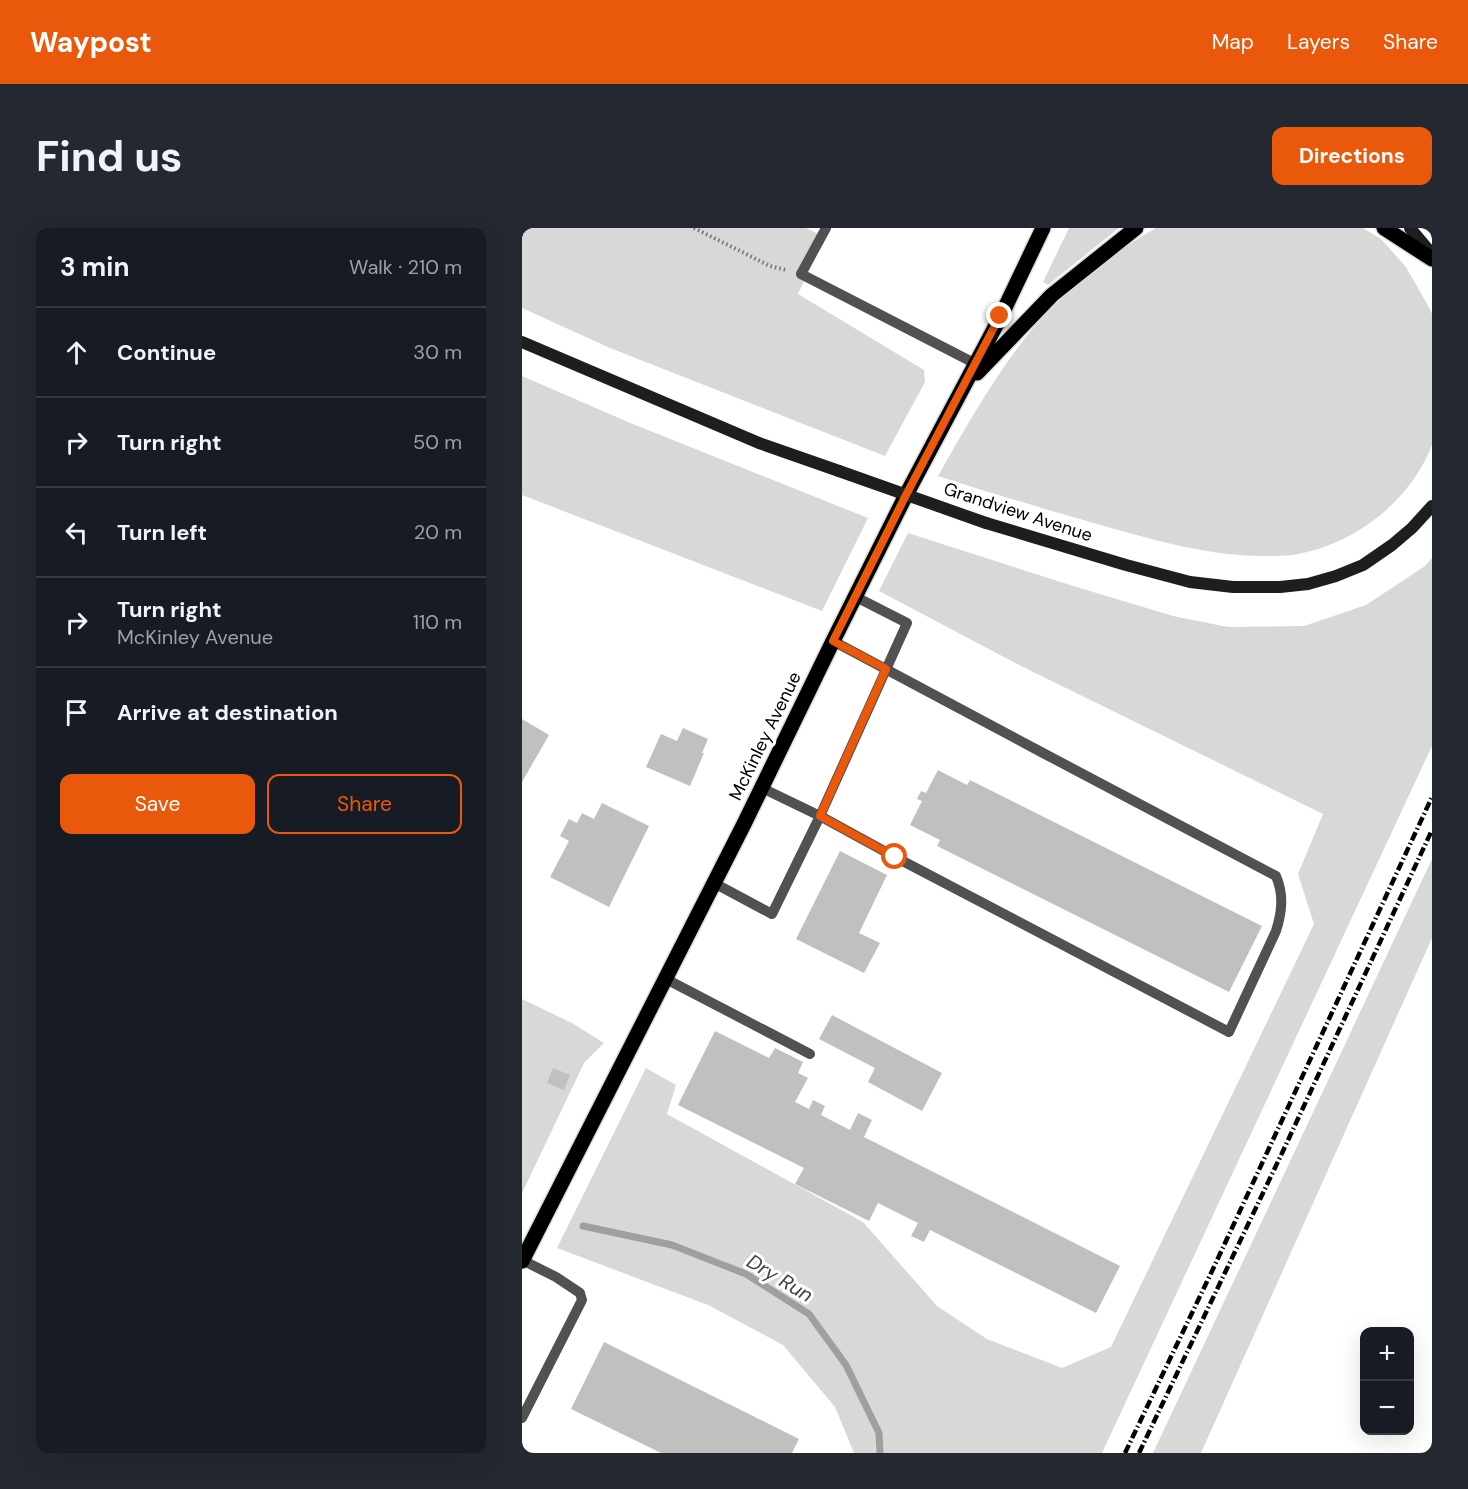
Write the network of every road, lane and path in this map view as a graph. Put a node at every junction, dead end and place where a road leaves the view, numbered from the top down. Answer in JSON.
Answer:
{"nodes":[{"id":1,"x":694,"y":228,"type":"edge"},
{"id":2,"x":826,"y":228,"type":"edge"},
{"id":3,"x":1043,"y":228,"type":"edge"},
{"id":4,"x":1136,"y":228,"type":"edge"},
{"id":5,"x":1384,"y":228,"type":"edge"},
{"id":6,"x":1410,"y":228,"type":"edge"},
{"id":7,"x":1432,"y":254,"type":"edge"},
{"id":8,"x":1432,"y":259,"type":"edge"},
{"id":9,"x":801,"y":274,"type":"junction"},
{"id":10,"x":522,"y":342,"type":"edge"},
{"id":11,"x":976,"y":364,"type":"junction"},
{"id":12,"x":962,"y":388,"type":"junction"},
{"id":13,"x":1432,"y":506,"type":"edge"},
{"id":14,"x":856,"y":597,"type":"junction"},
{"id":15,"x":833,"y":641,"type":"junction"},
{"id":16,"x":886,"y":669,"type":"junction"},
{"id":17,"x":762,"y":788,"type":"junction"},
{"id":18,"x":820,"y":816,"type":"junction"},
{"id":19,"x":714,"y":882,"type":"junction"},
{"id":20,"x":666,"y":979,"type":"junction"},
{"id":21,"x":810,"y":1054,"type":"dead end"},
{"id":22,"x":526,"y":1242,"type":"edge"},
{"id":23,"x":522,"y":1260,"type":"edge"},
{"id":24,"x":522,"y":1418,"type":"edge"}],
"edges":[{"from":1,"to":9,"type":"path"},
{"from":2,"to":9,"type":"lane"},
{"from":3,"to":11,"type":"main road","name":"McKinley Avenue"},
{"from":4,"to":12,"type":"main road"},
{"from":5,"to":8,"type":"main road"},
{"from":6,"to":7,"type":"main road"},
{"from":9,"to":11,"type":"lane"},
{"from":10,"to":13,"type":"main road","name":"Grandview Avenue","bridge":true},
{"from":11,"to":12,"type":"main road","name":"McKinley Avenue"},
{"from":12,"to":14,"type":"main road","name":"McKinley Avenue"},
{"from":14,"to":15,"type":"main road","name":"McKinley Avenue"},
{"from":14,"to":16,"type":"lane"},
{"from":15,"to":16,"type":"lane"},
{"from":15,"to":17,"type":"main road","name":"McKinley Avenue"},
{"from":16,"to":18,"type":"lane"},
{"from":16,"to":18,"type":"lane"},
{"from":17,"to":18,"type":"lane"},
{"from":17,"to":19,"type":"main road","name":"McKinley Avenue"},
{"from":18,"to":19,"type":"lane"},
{"from":19,"to":20,"type":"main road","name":"McKinley Avenue"},
{"from":20,"to":21,"type":"lane"},
{"from":20,"to":22,"type":"main road","name":"McKinley Avenue"},
{"from":22,"to":23,"type":"main road","name":"McKinley Avenue"},
{"from":23,"to":24,"type":"lane"}]}
